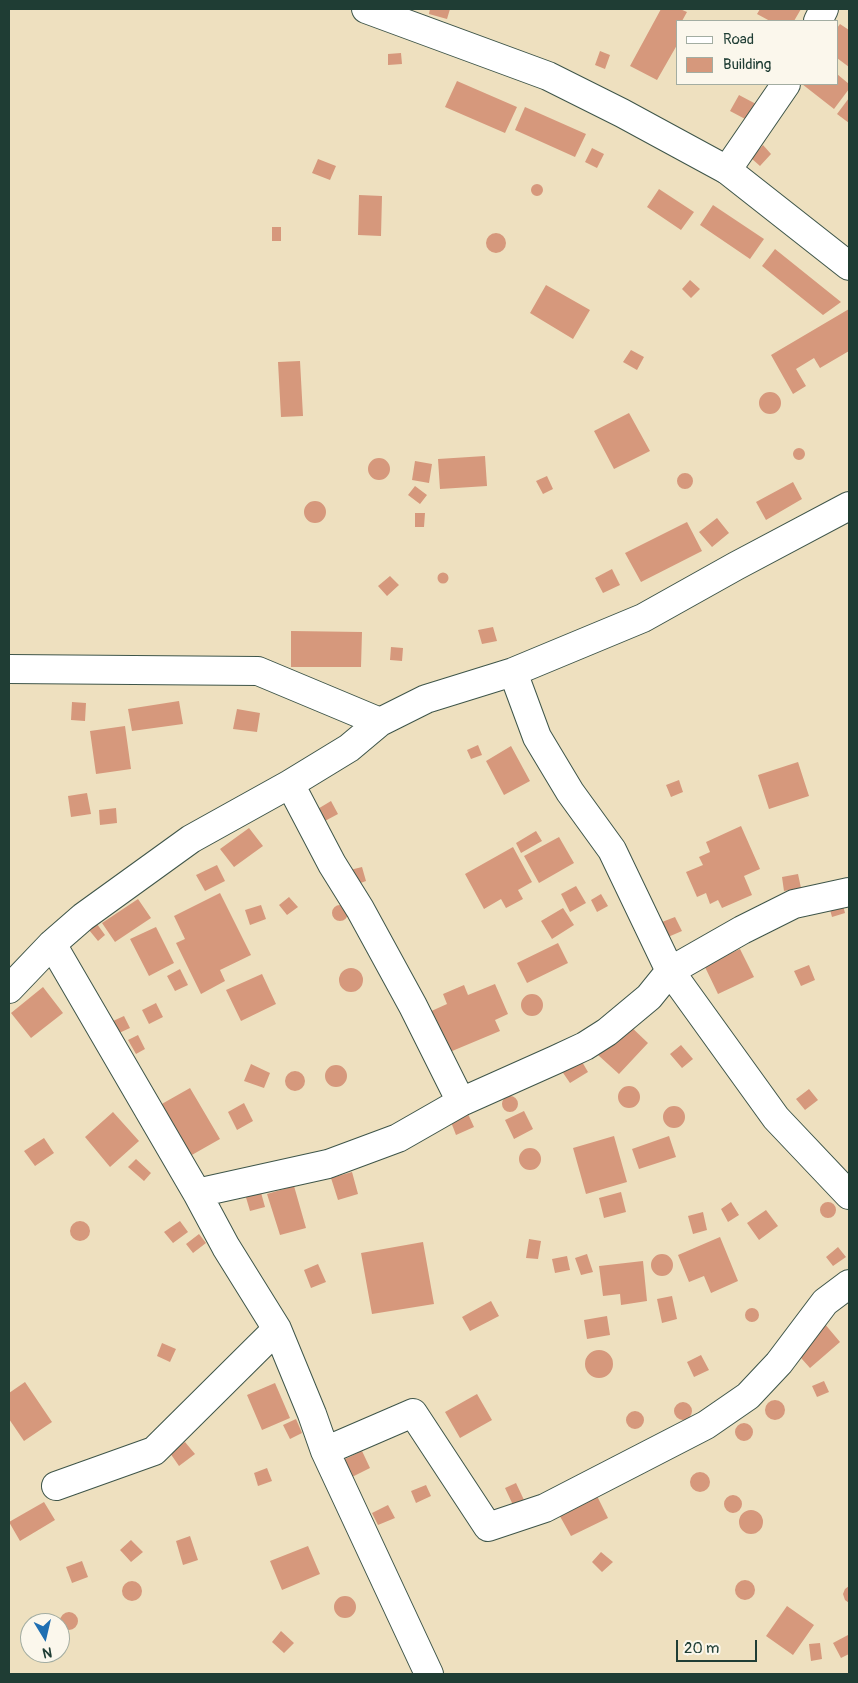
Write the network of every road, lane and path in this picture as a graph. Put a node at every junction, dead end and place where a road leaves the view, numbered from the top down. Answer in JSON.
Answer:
{"nodes":[{"id":1,"x":366,"y":9,"type":"edge"},
{"id":2,"x":785,"y":85,"type":"edge"},
{"id":3,"x":727,"y":170,"type":"junction"},
{"id":4,"x":849,"y":266,"type":"edge"},
{"id":5,"x":849,"y":507,"type":"edge"},
{"id":6,"x":9,"y":669,"type":"edge"},
{"id":7,"x":513,"y":672,"type":"junction"},
{"id":8,"x":380,"y":722,"type":"junction"},
{"id":9,"x":290,"y":784,"type":"junction"},
{"id":10,"x":849,"y":892,"type":"edge"},
{"id":11,"x":52,"y":944,"type":"junction"},
{"id":12,"x":670,"y":971,"type":"junction"},
{"id":13,"x":9,"y":989,"type":"edge"},
{"id":14,"x":461,"y":1102,"type":"junction"},
{"id":15,"x":197,"y":1193,"type":"junction"},
{"id":16,"x":849,"y":1196,"type":"edge"},
{"id":17,"x":849,"y":1284,"type":"edge"},
{"id":18,"x":276,"y":1328,"type":"junction"},
{"id":19,"x":325,"y":1451,"type":"junction"},
{"id":20,"x":56,"y":1486,"type":"dead end"},
{"id":21,"x":429,"y":1674,"type":"edge"}],
"edges":[{"from":1,"to":3,"type":"street"},
{"from":2,"to":3,"type":"street"},
{"from":3,"to":4,"type":"street"},
{"from":5,"to":7,"type":"street"},
{"from":6,"to":8,"type":"street"},
{"from":7,"to":8,"type":"street"},
{"from":7,"to":12,"type":"street"},
{"from":8,"to":9,"type":"street"},
{"from":9,"to":11,"type":"street"},
{"from":9,"to":14,"type":"street"},
{"from":10,"to":12,"type":"street"},
{"from":11,"to":13,"type":"street"},
{"from":11,"to":15,"type":"street"},
{"from":12,"to":14,"type":"street"},
{"from":12,"to":16,"type":"street"},
{"from":14,"to":15,"type":"street"},
{"from":15,"to":18,"type":"street"},
{"from":17,"to":19,"type":"street"},
{"from":18,"to":19,"type":"street"},
{"from":18,"to":20,"type":"street"},
{"from":19,"to":21,"type":"street"}]}
